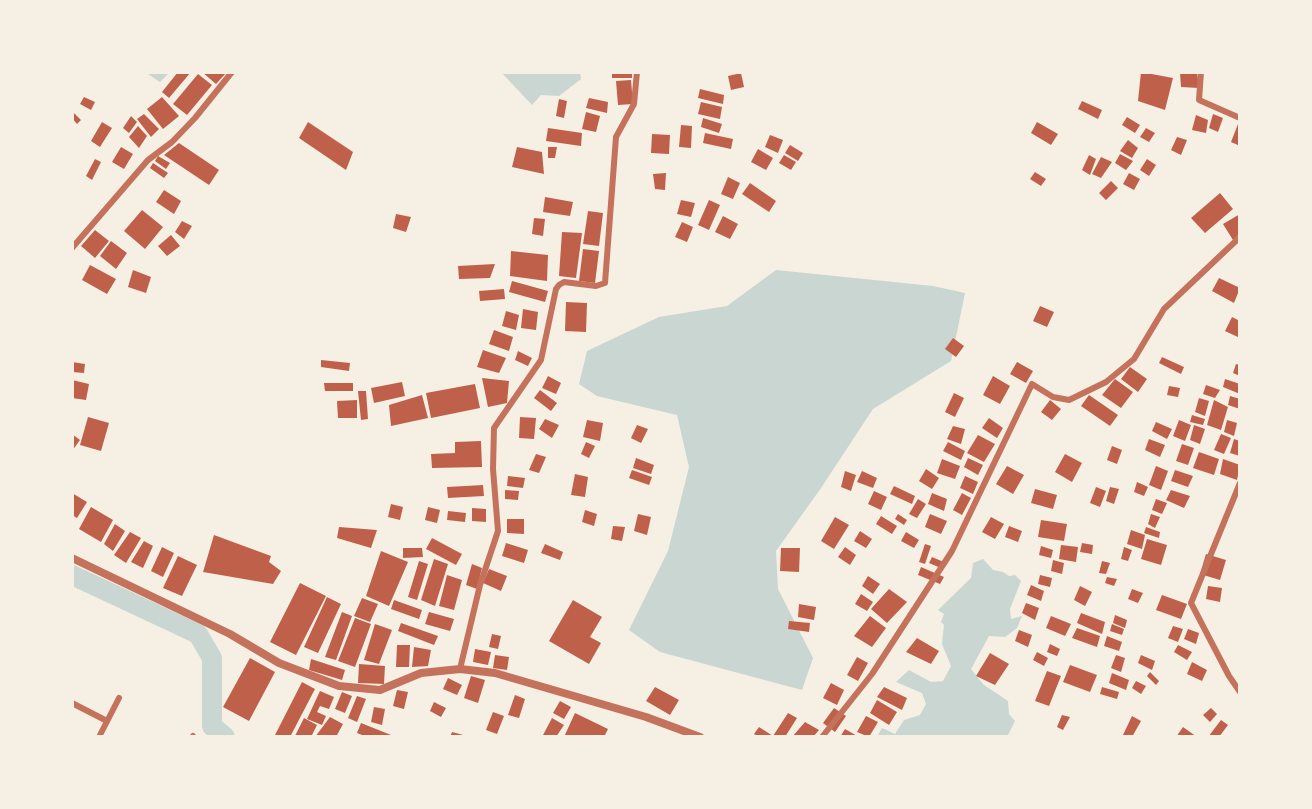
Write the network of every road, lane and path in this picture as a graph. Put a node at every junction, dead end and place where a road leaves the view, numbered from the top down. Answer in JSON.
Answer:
{"nodes":[{"id":1,"x":232,"y":72,"type":"edge"},
{"id":2,"x":638,"y":72,"type":"edge"},
{"id":3,"x":1201,"y":72,"type":"edge"},
{"id":4,"x":1240,"y":118,"type":"edge"},
{"id":5,"x":1240,"y":237,"type":"edge"},
{"id":6,"x":72,"y":248,"type":"edge"},
{"id":7,"x":1240,"y":483,"type":"edge"},
{"id":8,"x":72,"y":558,"type":"edge"},
{"id":9,"x":460,"y":669,"type":"junction"},
{"id":10,"x":1240,"y":692,"type":"edge"},
{"id":11,"x":119,"y":698,"type":"dead end"},
{"id":12,"x":72,"y":703,"type":"edge"},
{"id":13,"x":107,"y":721,"type":"junction"},
{"id":14,"x":99,"y":737,"type":"edge"},
{"id":15,"x":700,"y":737,"type":"edge"},
{"id":16,"x":822,"y":737,"type":"edge"}],
"edges":[{"from":1,"to":6,"type":"street"},
{"from":2,"to":9,"type":"street"},
{"from":3,"to":4,"type":"street"},
{"from":5,"to":16,"type":"street"},
{"from":7,"to":10,"type":"street"},
{"from":8,"to":9,"type":"street"},
{"from":9,"to":15,"type":"street"},
{"from":11,"to":13,"type":"street"},
{"from":12,"to":13,"type":"street"},
{"from":13,"to":14,"type":"street"}]}
